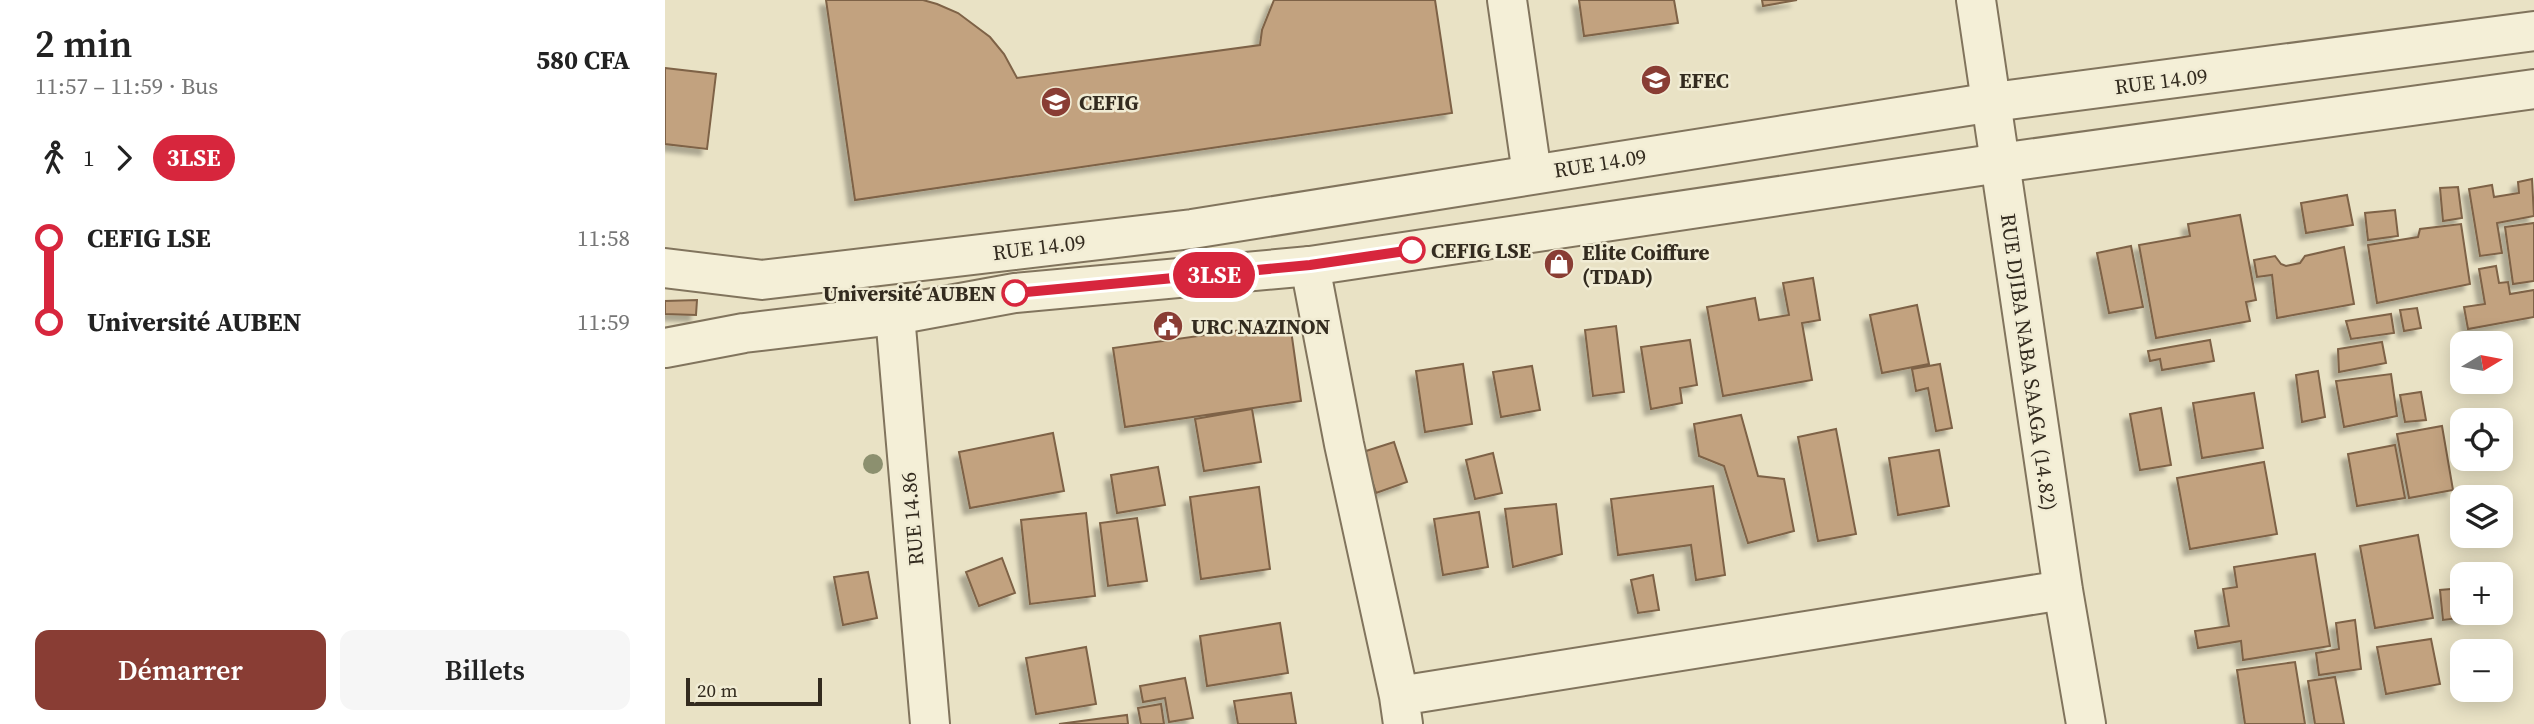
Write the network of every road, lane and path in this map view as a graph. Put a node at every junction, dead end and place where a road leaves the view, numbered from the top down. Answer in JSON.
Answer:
{"nodes":[{"id":1,"x":1507,"y":0,"type":"edge"},
{"id":2,"x":1976,"y":0,"type":"edge"},
{"id":3,"x":2534,"y":31,"type":"edge"},
{"id":4,"x":2534,"y":89,"type":"edge"},
{"id":5,"x":1993,"y":102,"type":"junction"},
{"id":6,"x":2000,"y":163,"type":"junction"},
{"id":7,"x":1532,"y":174,"type":"junction"},
{"id":8,"x":1310,"y":265,"type":"junction"},
{"id":9,"x":665,"y":268,"type":"edge"},
{"id":10,"x":895,"y":314,"type":"junction"},
{"id":11,"x":665,"y":348,"type":"edge"},
{"id":12,"x":2063,"y":590,"type":"junction"},
{"id":13,"x":1401,"y":710,"type":"edge"},
{"id":14,"x":930,"y":724,"type":"edge"},
{"id":15,"x":2086,"y":724,"type":"edge"}],
"edges":[{"from":1,"to":7,"type":"street"},
{"from":2,"to":5,"type":"street","name":"RUE DJIBA NABA SAAGA (14.82)"},
{"from":3,"to":5,"type":"street","name":"RUE 14.09"},
{"from":4,"to":6,"type":"street","name":"RUE 14.09"},
{"from":5,"to":6,"type":"street","name":"RUE DJIBA NABA SAAGA (14.82)"},
{"from":5,"to":7,"type":"street","name":"RUE 14.09"},
{"from":6,"to":8,"type":"street","name":"RUE 14.09"},
{"from":6,"to":12,"type":"street","name":"RUE DJIBA NABA SAAGA (14.82)"},
{"from":7,"to":9,"type":"street","name":"RUE 14.09"},
{"from":8,"to":10,"type":"street","name":"RUE 14.09"},
{"from":8,"to":13,"type":"street"},
{"from":10,"to":11,"type":"street","name":"RUE 14.09"},
{"from":10,"to":14,"type":"street","name":"RUE 14.86"},
{"from":12,"to":13,"type":"street"},
{"from":12,"to":15,"type":"street","name":"RUE DJIBA NABA SAAGA (14.82)"}]}
